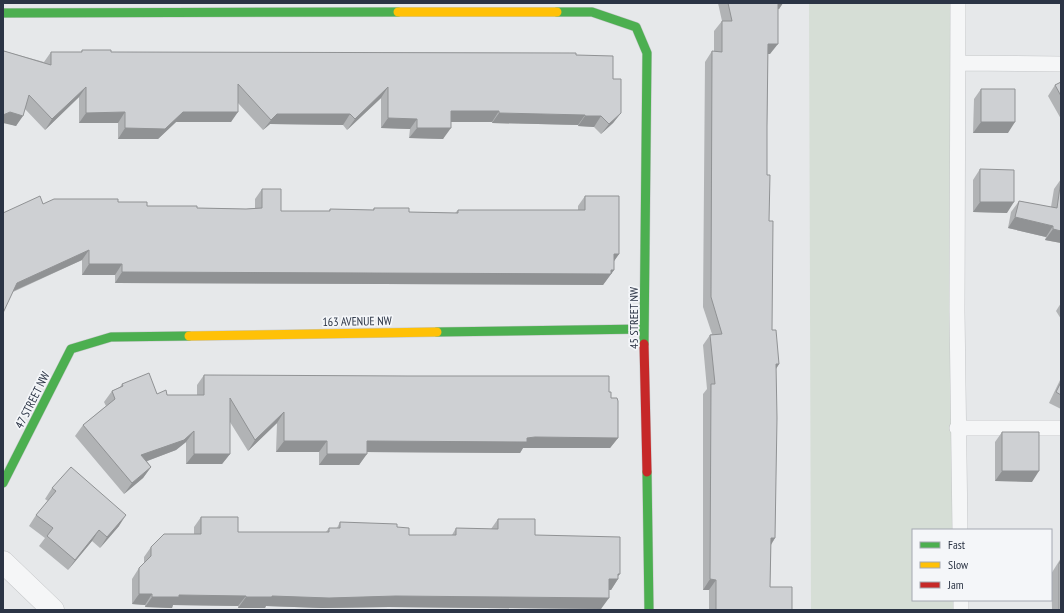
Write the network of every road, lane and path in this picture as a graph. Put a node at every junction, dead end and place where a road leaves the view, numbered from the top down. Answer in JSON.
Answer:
{"nodes":[{"id":1,"x":958,"y":3,"type":"edge"},
{"id":2,"x":3,"y":13,"type":"edge"},
{"id":3,"x":958,"y":63,"type":"junction"},
{"id":4,"x":1061,"y":64,"type":"edge"},
{"id":5,"x":644,"y":329,"type":"junction"},
{"id":6,"x":71,"y":349,"type":"joint"},
{"id":7,"x":957,"y":428,"type":"junction"},
{"id":8,"x":1061,"y":428,"type":"edge"},
{"id":9,"x":3,"y":483,"type":"edge"},
{"id":10,"x":960,"y":529,"type":"edge"},
{"id":11,"x":3,"y":562,"type":"edge"},
{"id":12,"x":53,"y":610,"type":"edge"},
{"id":13,"x":649,"y":610,"type":"edge"}],
"edges":[{"from":1,"to":3,"type":"lane"},
{"from":2,"to":5,"type":"street","name":"45 STREET NW"},
{"from":3,"to":4,"type":"lane"},
{"from":3,"to":7,"type":"lane"},
{"from":5,"to":6,"type":"street","name":"163 AVENUE NW"},
{"from":5,"to":13,"type":"street","name":"45 STREET NW"},
{"from":6,"to":9,"type":"street","name":"47 STREET NW"},
{"from":7,"to":8,"type":"lane"},
{"from":7,"to":10,"type":"lane"},
{"from":11,"to":12,"type":"street"}]}
